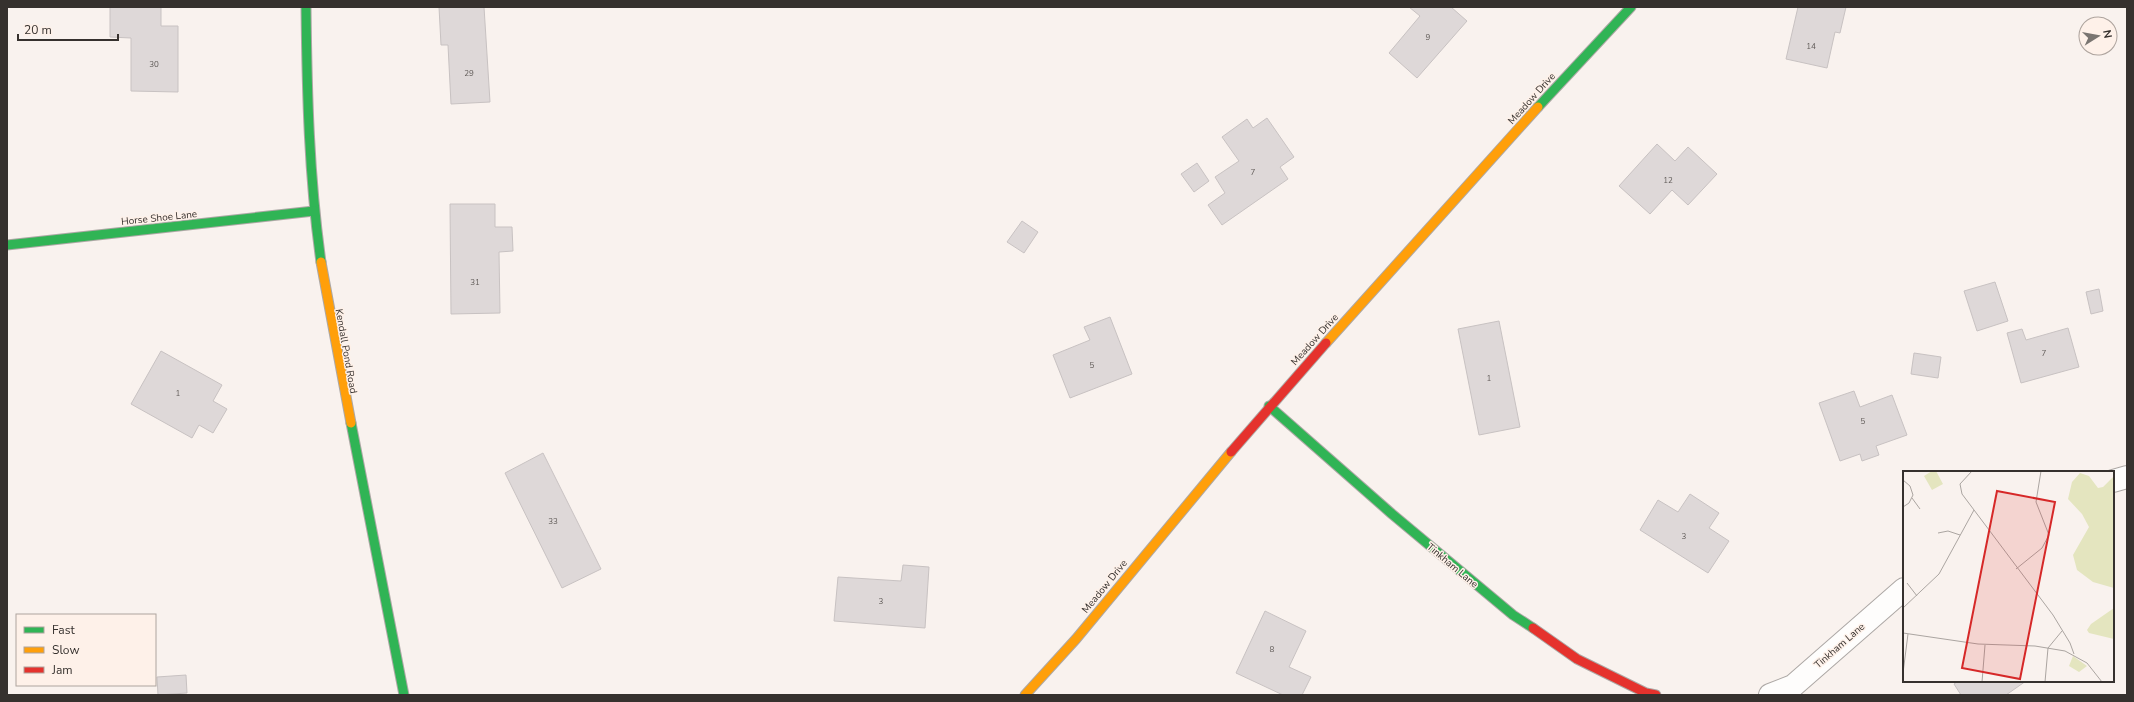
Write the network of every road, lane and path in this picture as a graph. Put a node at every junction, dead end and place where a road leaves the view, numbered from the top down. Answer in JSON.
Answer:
{"nodes":[{"id":1,"x":306,"y":7,"type":"edge"},
{"id":2,"x":1631,"y":7,"type":"edge"},
{"id":3,"x":314,"y":211,"type":"junction"},
{"id":4,"x":7,"y":245,"type":"edge"},
{"id":5,"x":1269,"y":406,"type":"junction"},
{"id":6,"x":2127,"y":477,"type":"edge"},
{"id":7,"x":2114,"y":481,"type":"edge"},
{"id":8,"x":1903,"y":590,"type":"edge"},
{"id":9,"x":404,"y":695,"type":"edge"},
{"id":10,"x":1025,"y":695,"type":"edge"},
{"id":11,"x":1656,"y":695,"type":"edge"},
{"id":12,"x":1770,"y":695,"type":"edge"}],
"edges":[{"from":1,"to":3,"type":"street","name":"Kendall Pond Road"},
{"from":2,"to":5,"type":"street","name":"Meadow Drive"},
{"from":3,"to":4,"type":"street","name":"Horse Shoe Lane"},
{"from":3,"to":9,"type":"street","name":"Kendall Pond Road"},
{"from":5,"to":10,"type":"street","name":"Meadow Drive"},
{"from":5,"to":11,"type":"street","name":"Tinkham Lane"},
{"from":6,"to":7,"type":"street"},
{"from":8,"to":12,"type":"street","name":"Tinkham Lane"}]}
